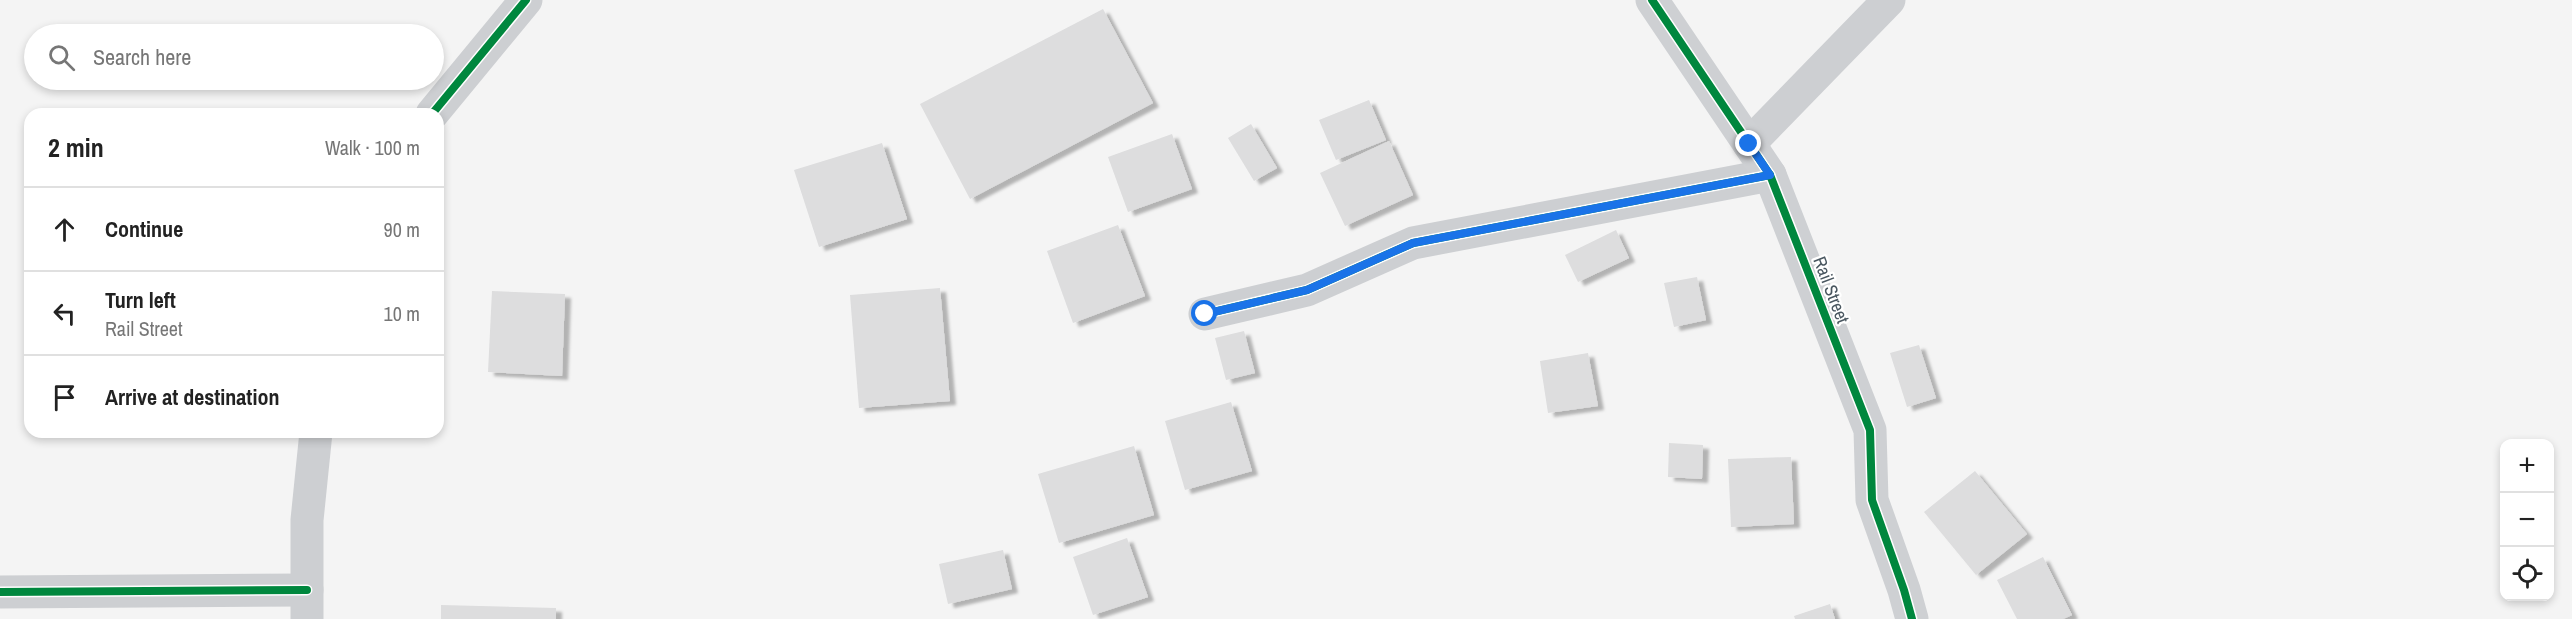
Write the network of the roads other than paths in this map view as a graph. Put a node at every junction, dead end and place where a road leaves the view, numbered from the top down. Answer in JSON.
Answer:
{"nodes":[{"id":1,"x":526,"y":0,"type":"edge"},
{"id":2,"x":1652,"y":0,"type":"edge"},
{"id":3,"x":1889,"y":0,"type":"edge"},
{"id":4,"x":437,"y":108,"type":"edge"},
{"id":5,"x":1749,"y":144,"type":"junction"},
{"id":6,"x":1770,"y":175,"type":"junction"},
{"id":7,"x":1205,"y":314,"type":"dead end"},
{"id":8,"x":315,"y":438,"type":"edge"},
{"id":9,"x":0,"y":592,"type":"edge"},
{"id":10,"x":307,"y":604,"type":"edge"},
{"id":11,"x":1912,"y":619,"type":"edge"}],
"edges":[{"from":1,"to":4,"type":"street"},
{"from":2,"to":5,"type":"street","name":"Rail Street"},
{"from":3,"to":5,"type":"street"},
{"from":5,"to":6,"type":"street","name":"Rail Street"},
{"from":6,"to":7,"type":"street"},
{"from":6,"to":11,"type":"street","name":"Rail Street"},
{"from":8,"to":10,"type":"street"},
{"from":9,"to":10,"type":"street"}]}
